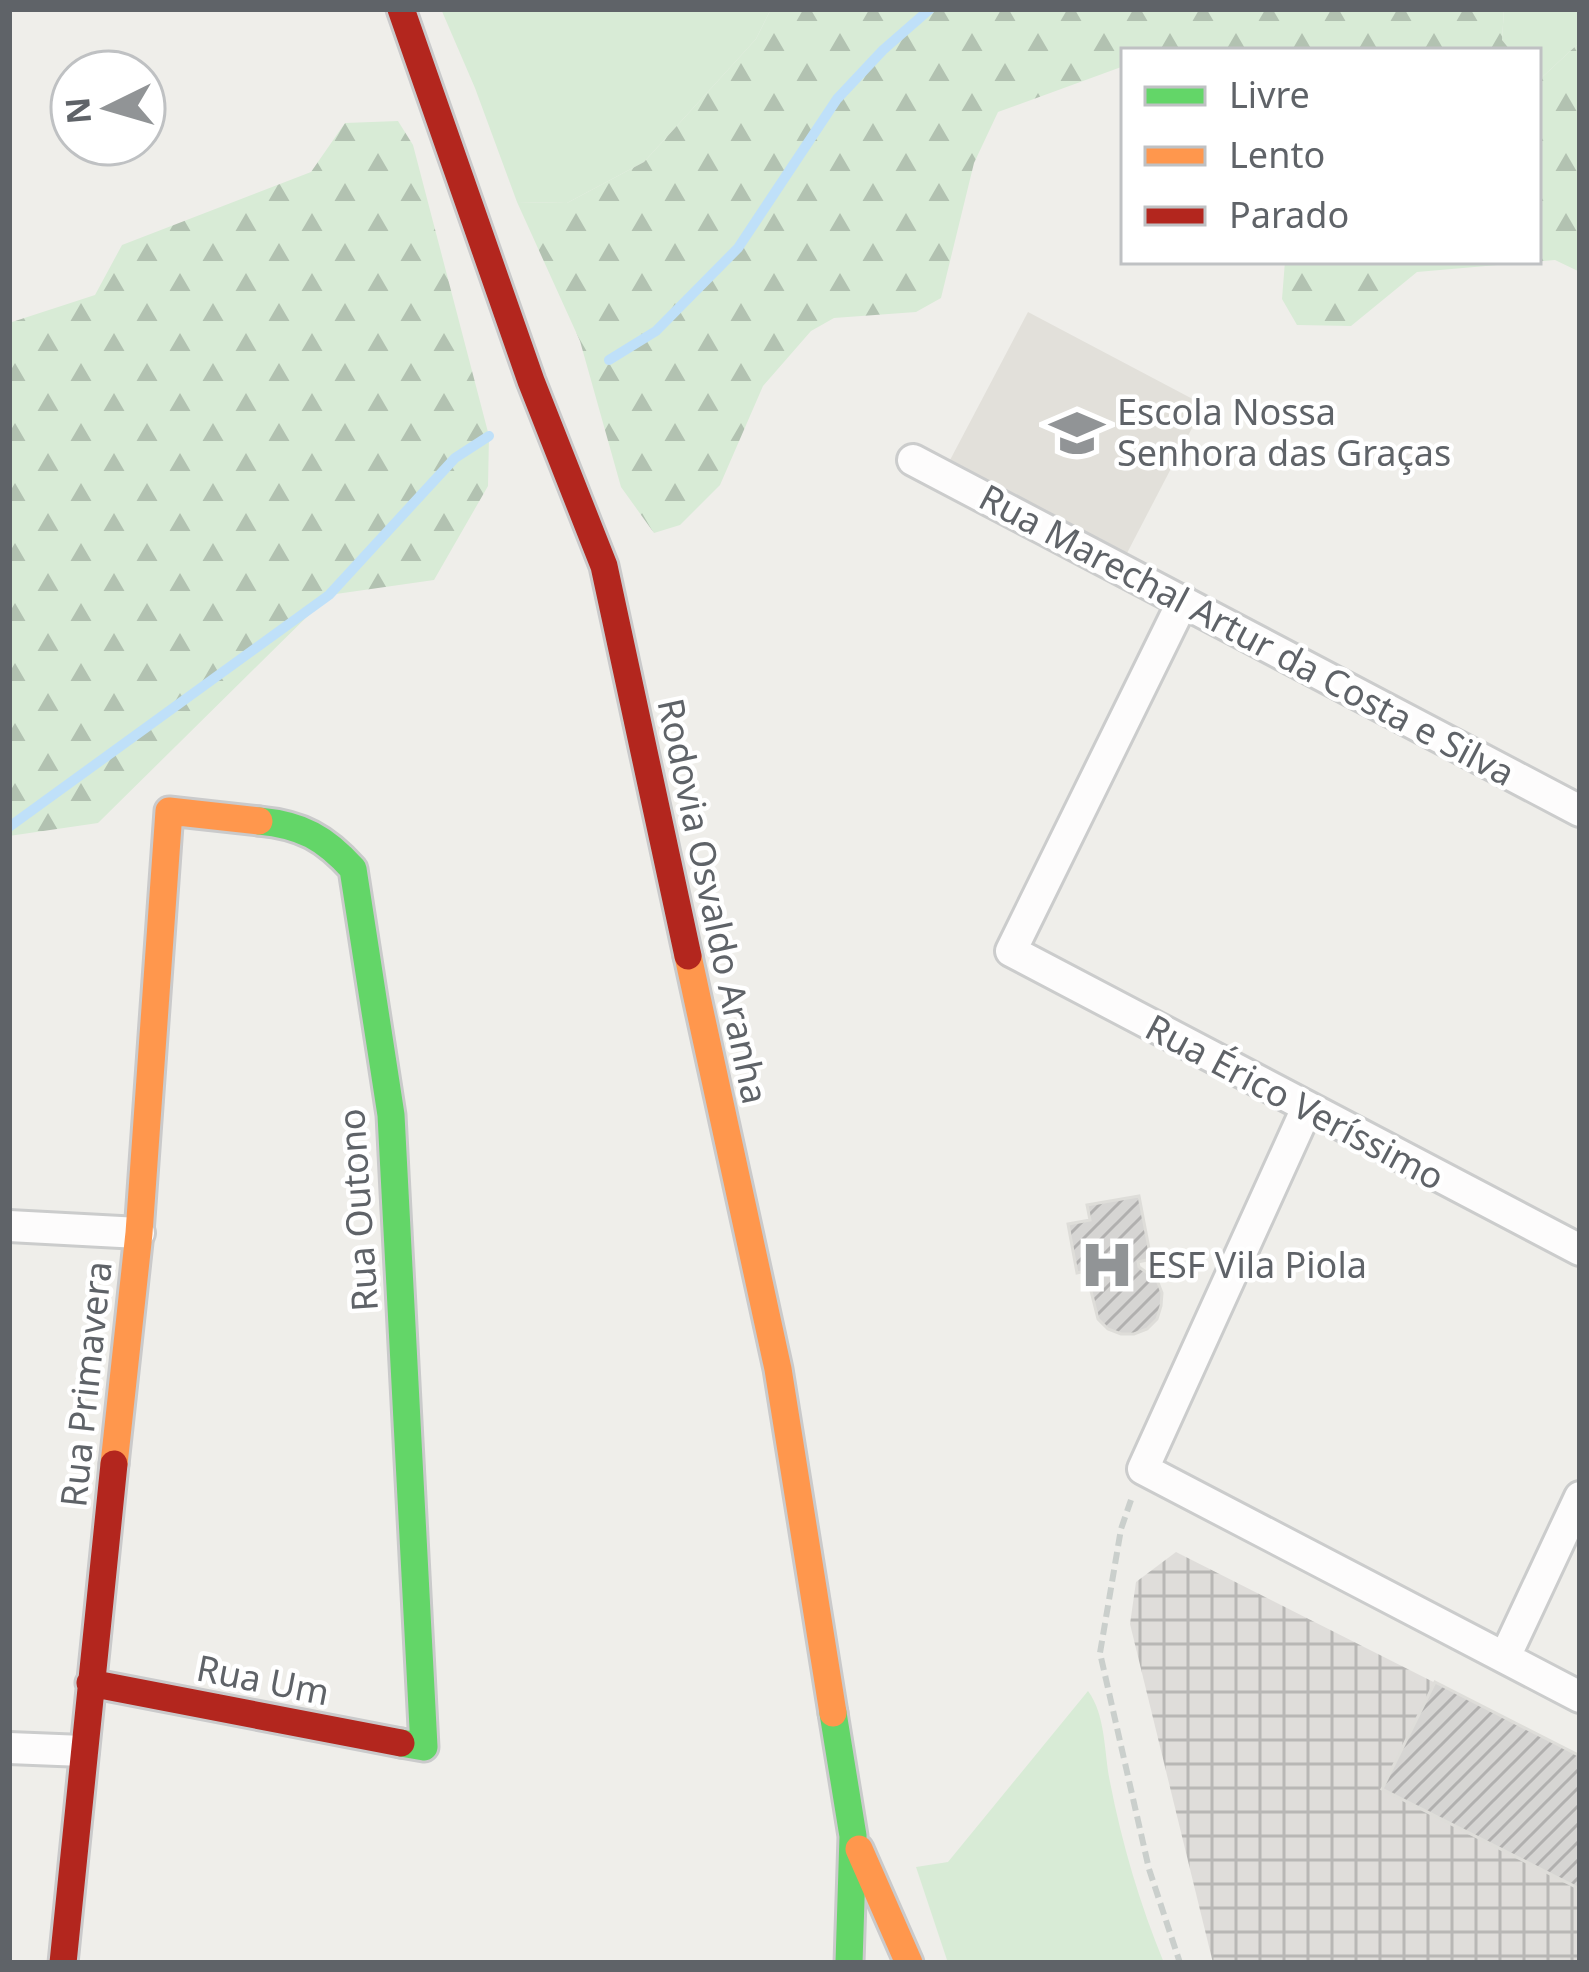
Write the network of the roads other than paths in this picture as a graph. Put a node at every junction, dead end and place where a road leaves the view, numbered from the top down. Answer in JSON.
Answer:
{"nodes":[{"id":1,"x":401,"y":9,"type":"edge"},
{"id":2,"x":913,"y":460,"type":"dead end"},
{"id":3,"x":1183,"y":602,"type":"junction"},
{"id":4,"x":170,"y":811,"type":"joint"},
{"id":5,"x":1580,"y":811,"type":"edge"},
{"id":6,"x":1307,"y":1108,"type":"junction"},
{"id":7,"x":9,"y":1226,"type":"edge"},
{"id":8,"x":139,"y":1232,"type":"junction"},
{"id":9,"x":1580,"y":1250,"type":"edge"},
{"id":10,"x":1580,"y":1497,"type":"edge"},
{"id":11,"x":1505,"y":1657,"type":"junction"},
{"id":12,"x":89,"y":1683,"type":"junction"},
{"id":13,"x":1580,"y":1696,"type":"edge"},
{"id":14,"x":424,"y":1747,"type":"joint"},
{"id":15,"x":9,"y":1748,"type":"edge"},
{"id":16,"x":83,"y":1750,"type":"junction"},
{"id":17,"x":854,"y":1836,"type":"junction"},
{"id":18,"x":63,"y":1963,"type":"edge"},
{"id":19,"x":849,"y":1963,"type":"edge"},
{"id":20,"x":909,"y":1963,"type":"edge"}],
"edges":[{"from":1,"to":17,"type":"main road","name":"Rodovia Osvaldo Aranha"},
{"from":2,"to":3,"type":"street","name":"Rua Marechal Artur da Costa e Silva"},
{"from":3,"to":5,"type":"street","name":"Rua Marechal Artur da Costa e Silva"},
{"from":3,"to":6,"type":"street","name":"Rua Érico Veríssimo"},
{"from":4,"to":8,"type":"main road","name":"Rua Primavera"},
{"from":4,"to":14,"type":"main road","name":"Rua Outono"},
{"from":6,"to":9,"type":"street","name":"Rua Érico Veríssimo"},
{"from":6,"to":11,"type":"street"},
{"from":7,"to":8,"type":"street"},
{"from":8,"to":12,"type":"main road","name":"Rua Primavera"},
{"from":10,"to":11,"type":"street"},
{"from":11,"to":13,"type":"street"},
{"from":12,"to":14,"type":"main road","name":"Rua Um"},
{"from":12,"to":16,"type":"main road","name":"Rua Primavera"},
{"from":15,"to":16,"type":"street"},
{"from":16,"to":18,"type":"main road","name":"Rua Primavera"},
{"from":17,"to":19,"type":"main road"},
{"from":17,"to":20,"type":"main road"}]}
